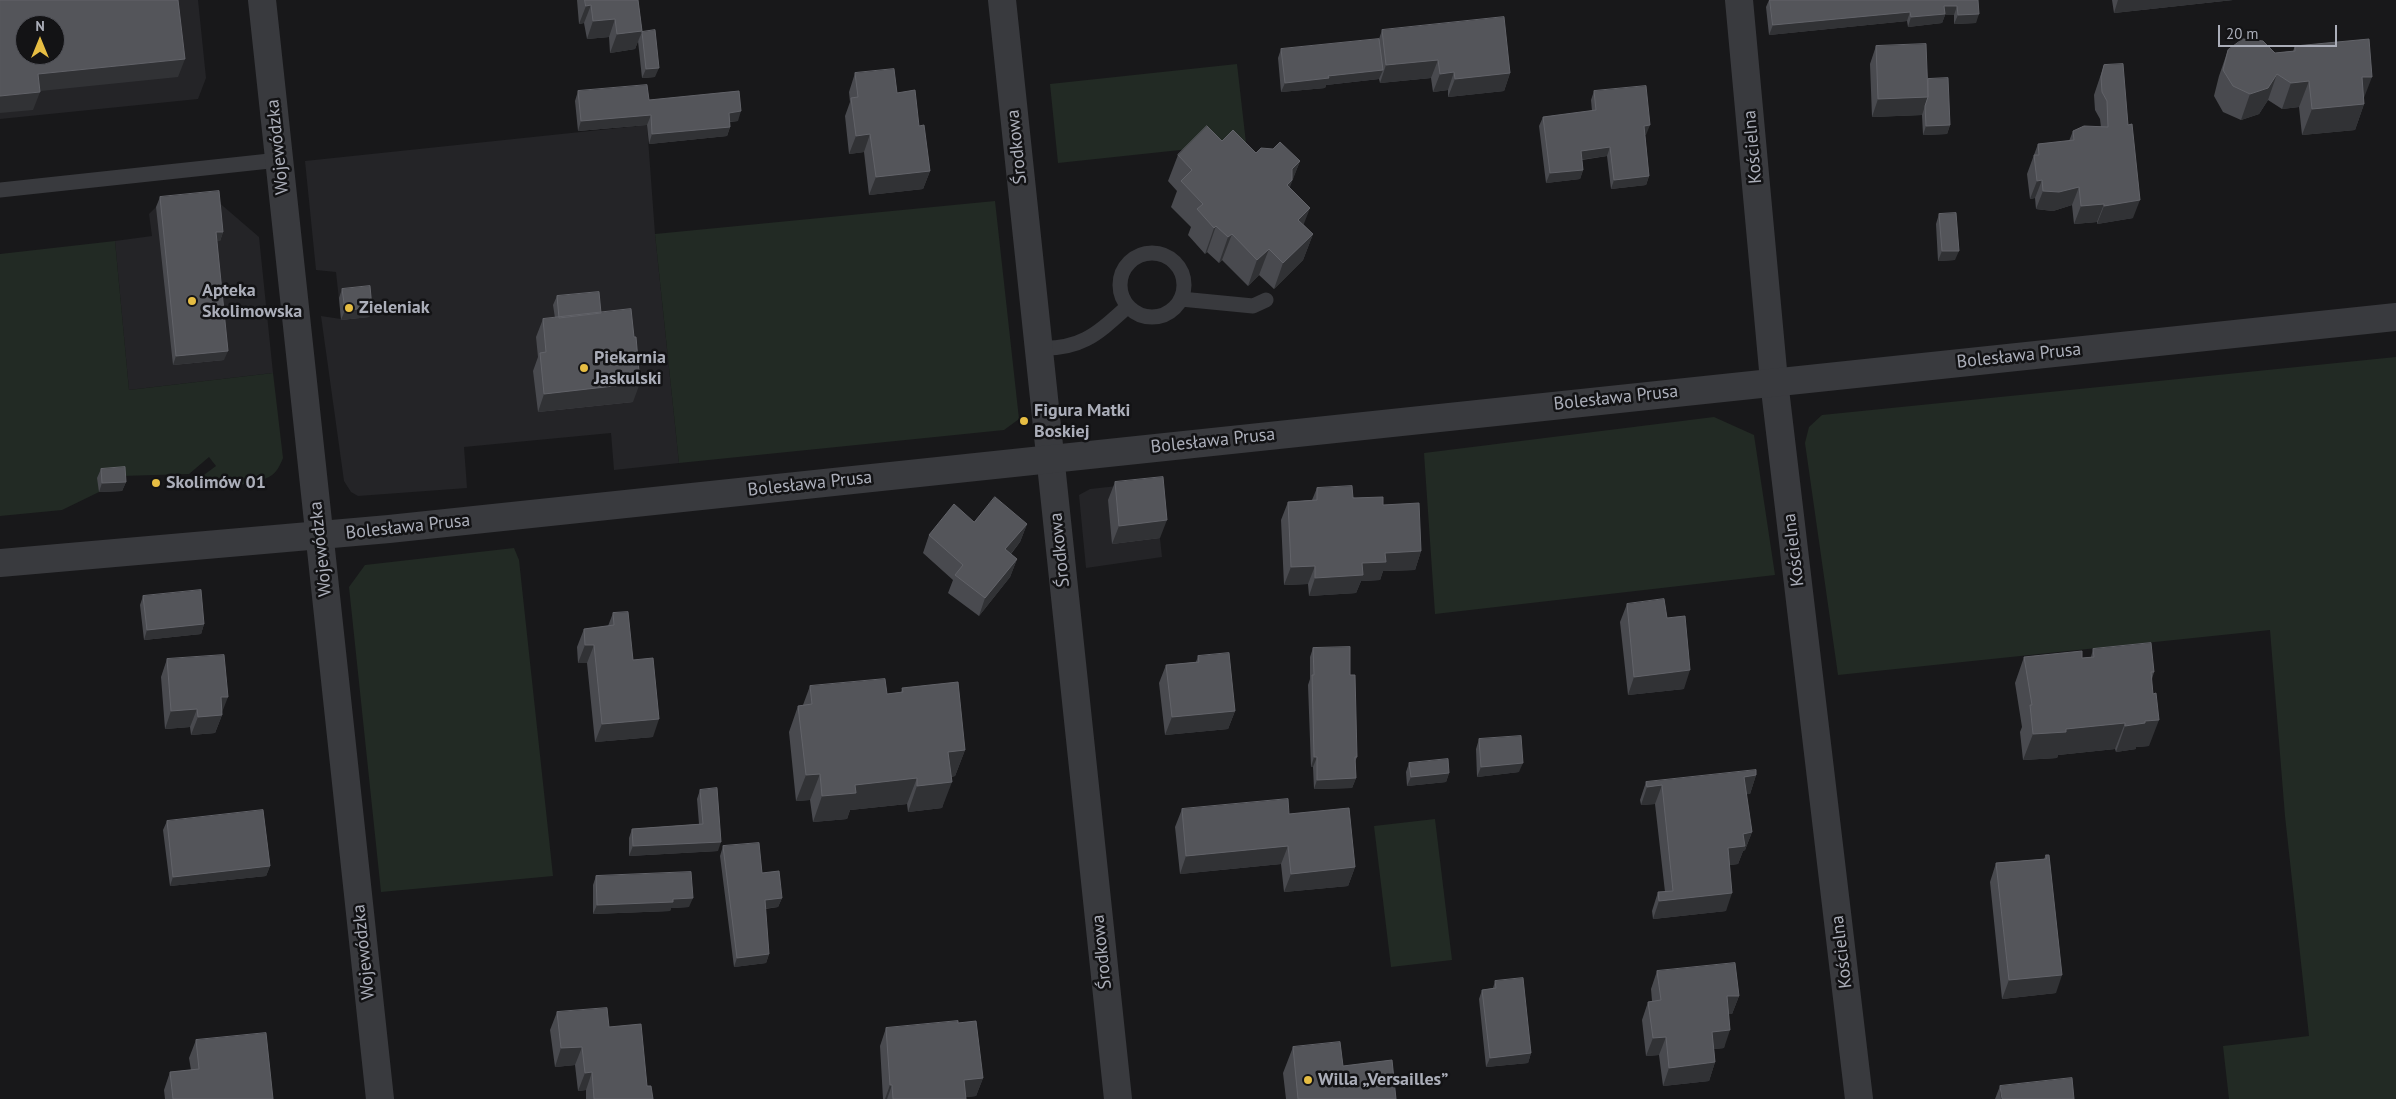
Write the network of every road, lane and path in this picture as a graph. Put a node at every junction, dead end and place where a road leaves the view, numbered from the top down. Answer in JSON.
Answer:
{"nodes":[{"id":1,"x":262,"y":0,"type":"edge"},
{"id":2,"x":1002,"y":0,"type":"edge"},
{"id":3,"x":1740,"y":0,"type":"edge"},
{"id":4,"x":279,"y":160,"type":"junction"},
{"id":5,"x":0,"y":190,"type":"edge"},
{"id":6,"x":1181,"y":299,"type":"junction"},
{"id":7,"x":1266,"y":300,"type":"dead end"},
{"id":8,"x":1127,"y":307,"type":"junction"},
{"id":9,"x":2396,"y":317,"type":"edge"},
{"id":10,"x":1038,"y":348,"type":"junction"},
{"id":11,"x":1774,"y":381,"type":"junction"},
{"id":12,"x":1050,"y":458,"type":"junction"},
{"id":13,"x":320,"y":536,"type":"junction"},
{"id":14,"x":0,"y":563,"type":"edge"},
{"id":15,"x":380,"y":1099,"type":"edge"},
{"id":16,"x":1118,"y":1099,"type":"edge"},
{"id":17,"x":1859,"y":1099,"type":"edge"}],
"edges":[{"from":1,"to":4,"type":"street","name":"Wojewódzka"},
{"from":2,"to":10,"type":"street","name":"Środkowa"},
{"from":3,"to":11,"type":"street","name":"Kościelna"},
{"from":4,"to":5,"type":"lane"},
{"from":4,"to":13,"type":"street","name":"Wojewódzka"},
{"from":6,"to":7,"type":"lane"},
{"from":6,"to":8,"type":"lane"},
{"from":6,"to":8,"type":"lane"},
{"from":8,"to":10,"type":"lane"},
{"from":9,"to":11,"type":"street","name":"Bolesława Prusa"},
{"from":10,"to":12,"type":"street","name":"Środkowa"},
{"from":11,"to":12,"type":"street","name":"Bolesława Prusa"},
{"from":11,"to":17,"type":"street","name":"Kościelna"},
{"from":12,"to":13,"type":"street","name":"Bolesława Prusa"},
{"from":12,"to":16,"type":"street","name":"Środkowa"},
{"from":13,"to":14,"type":"street","name":"Bolesława Prusa"},
{"from":13,"to":15,"type":"street","name":"Wojewódzka"}]}
